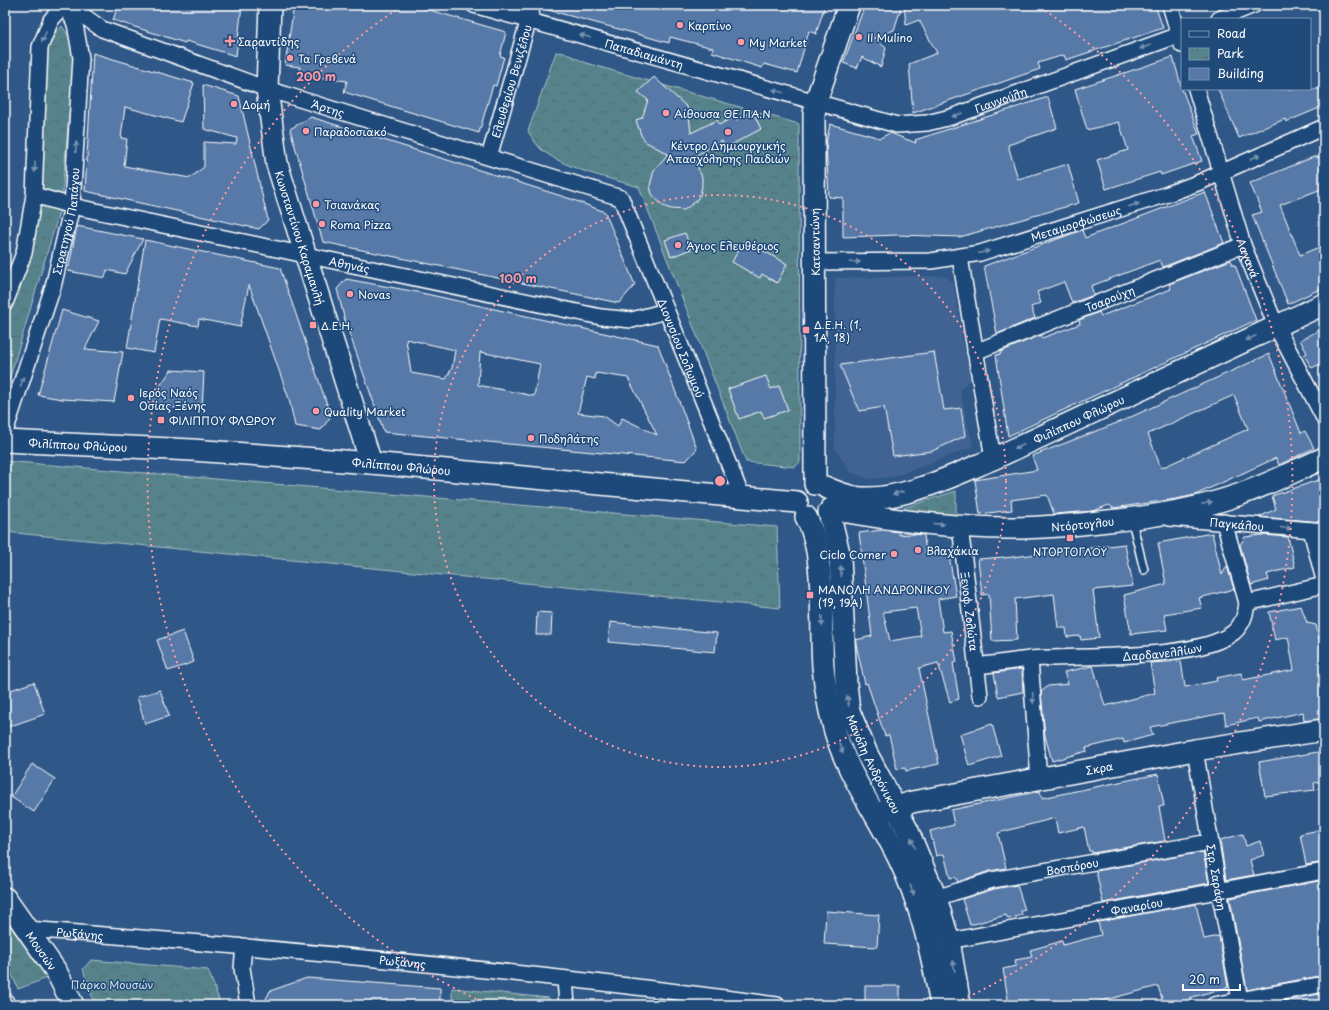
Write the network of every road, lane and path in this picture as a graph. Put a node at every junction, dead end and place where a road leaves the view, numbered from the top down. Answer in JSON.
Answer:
{"nodes":[{"id":1,"x":66,"y":5,"type":"edge"},
{"id":2,"x":270,"y":5,"type":"edge"},
{"id":3,"x":474,"y":5,"type":"edge"},
{"id":4,"x":533,"y":5,"type":"edge"},
{"id":5,"x":849,"y":5,"type":"edge"},
{"id":6,"x":1170,"y":5,"type":"edge"},
{"id":7,"x":1254,"y":5,"type":"edge"},
{"id":8,"x":1222,"y":18,"type":"edge"},
{"id":9,"x":529,"y":20,"type":"junction"},
{"id":10,"x":1181,"y":38,"type":"edge"},
{"id":11,"x":267,"y":89,"type":"junction"},
{"id":12,"x":1196,"y":90,"type":"edge"},
{"id":13,"x":816,"y":101,"type":"junction"},
{"id":14,"x":1324,"y":127,"type":"edge"},
{"id":15,"x":489,"y":157,"type":"junction"},
{"id":16,"x":1222,"y":172,"type":"junction"},
{"id":17,"x":37,"y":196,"type":"junction"},
{"id":18,"x":620,"y":198,"type":"joint"},
{"id":19,"x":69,"y":205,"type":"junction"},
{"id":20,"x":1243,"y":245,"type":"junction"},
{"id":21,"x":304,"y":254,"type":"junction"},
{"id":22,"x":960,"y":257,"type":"junction"},
{"id":23,"x":816,"y":262,"type":"junction"},
{"id":24,"x":5,"y":303,"type":"edge"},
{"id":25,"x":1324,"y":304,"type":"edge"},
{"id":26,"x":666,"y":311,"type":"junction"},
{"id":27,"x":1276,"y":326,"type":"junction"},
{"id":28,"x":975,"y":352,"type":"junction"},
{"id":29,"x":1324,"y":418,"type":"edge"},
{"id":30,"x":5,"y":432,"type":"edge"},
{"id":31,"x":5,"y":441,"type":"edge"},
{"id":32,"x":1324,"y":458,"type":"edge"},
{"id":33,"x":993,"y":459,"type":"junction"},
{"id":34,"x":372,"y":463,"type":"junction"},
{"id":35,"x":820,"y":486,"type":"junction"},
{"id":36,"x":742,"y":497,"type":"junction"},
{"id":37,"x":801,"y":510,"type":"junction"},
{"id":38,"x":830,"y":511,"type":"junction"},
{"id":39,"x":1140,"y":517,"type":"junction"},
{"id":40,"x":1224,"y":522,"type":"junction"},
{"id":41,"x":960,"y":526,"type":"junction"},
{"id":42,"x":1317,"y":531,"type":"edge"},
{"id":43,"x":1144,"y":570,"type":"dead end"},
{"id":44,"x":1324,"y":580,"type":"edge"},
{"id":45,"x":1324,"y":585,"type":"edge"},
{"id":46,"x":1247,"y":603,"type":"junction"},
{"id":47,"x":1030,"y":659,"type":"junction"},
{"id":48,"x":976,"y":666,"type":"junction"},
{"id":49,"x":980,"y":696,"type":"dead end"},
{"id":50,"x":1324,"y":730,"type":"edge"},
{"id":51,"x":1195,"y":750,"type":"junction"},
{"id":52,"x":1039,"y":780,"type":"junction"},
{"id":53,"x":886,"y":811,"type":"junction"},
{"id":54,"x":1210,"y":842,"type":"junction"},
{"id":55,"x":1324,"y":871,"type":"edge"},
{"id":56,"x":1219,"y":890,"type":"junction"},
{"id":57,"x":5,"y":898,"type":"edge"},
{"id":58,"x":936,"y":898,"type":"junction"},
{"id":59,"x":27,"y":929,"type":"junction"},
{"id":60,"x":949,"y":941,"type":"junction"},
{"id":61,"x":244,"y":946,"type":"junction"},
{"id":62,"x":565,"y":979,"type":"junction"},
{"id":63,"x":1324,"y":984,"type":"edge"},
{"id":64,"x":5,"y":1000,"type":"edge"},
{"id":65,"x":1240,"y":1002,"type":"edge"},
{"id":66,"x":7,"y":1005,"type":"edge"},
{"id":67,"x":73,"y":1005,"type":"edge"},
{"id":68,"x":248,"y":1005,"type":"edge"},
{"id":69,"x":567,"y":1005,"type":"edge"},
{"id":70,"x":777,"y":1005,"type":"edge"},
{"id":71,"x":941,"y":1005,"type":"edge"},
{"id":72,"x":960,"y":1005,"type":"edge"},
{"id":73,"x":1214,"y":1005,"type":"edge"}],
"edges":[{"from":1,"to":11,"type":"street","name":"Άρτης"},
{"from":1,"to":17,"type":"street","one_way":true},
{"from":19,"to":1,"type":"street","name":"Στρατηγού Παπάγου","one_way":true},
{"from":2,"to":11,"type":"street","name":"Κωνσταντίνου Καραμανλή"},
{"from":3,"to":9,"type":"street","name":"Παπαδιαμάντη"},
{"from":4,"to":9,"type":"street","name":"Ελευθερίου Βενιζέλου"},
{"from":5,"to":13,"type":"street","name":"Κατσαντώνη"},
{"from":6,"to":10,"type":"street"},
{"from":7,"to":8,"type":"street"},
{"from":13,"to":9,"type":"street","name":"Παπαδιαμάντη","one_way":true},
{"from":9,"to":15,"type":"street","name":"Ελευθερίου Βενιζέλου"},
{"from":10,"to":13,"type":"street","name":"Γιαννούλη","one_way":true},
{"from":11,"to":15,"type":"street","name":"Άρτης"},
{"from":11,"to":21,"type":"street","name":"Κωνσταντίνου Καραμανλή"},
{"from":12,"to":16,"type":"street","name":"Λαχανά"},
{"from":13,"to":23,"type":"street","name":"Κατσαντώνη"},
{"from":16,"to":14,"type":"street","name":"Μεταμορφώσεως","one_way":true},
{"from":15,"to":18,"type":"street","name":"Άρτης"},
{"from":16,"to":20,"type":"street","name":"Λαχανά"},
{"from":22,"to":16,"type":"street","name":"Μεταμορφώσεως","one_way":true},
{"from":17,"to":19,"type":"street","name":"Αθηνάς"},
{"from":17,"to":24,"type":"street"},
{"from":18,"to":26,"type":"street","name":"Διονυσίου Σολωμού"},
{"from":19,"to":21,"type":"street","name":"Αθηνάς"},
{"from":30,"to":19,"type":"street","name":"Στρατηγού Παπάγου","one_way":true},
{"from":20,"to":27,"type":"street","name":"Λαχανά"},
{"from":20,"to":28,"type":"street","name":"Τσαρούχη"},
{"from":21,"to":26,"type":"street","name":"Αθηνάς"},
{"from":21,"to":34,"type":"street","name":"Κωνσταντίνου Καραμανλή"},
{"from":23,"to":22,"type":"street","name":"Μεταμορφώσεως","one_way":true},
{"from":22,"to":28,"type":"street"},
{"from":23,"to":35,"type":"street","name":"Κατσαντώνη"},
{"from":25,"to":27,"type":"street","name":"Φιλίππου Φλώρου"},
{"from":26,"to":36,"type":"street","name":"Διονυσίου Σολωμού"},
{"from":27,"to":29,"type":"street","name":"Λαχανά"},
{"from":27,"to":33,"type":"street","name":"Φιλίππου Φλώρου","one_way":true},
{"from":28,"to":33,"type":"street"},
{"from":31,"to":34,"type":"street","name":"Φιλίππου Φλώρου"},
{"from":39,"to":32,"type":"street","name":"Ντόρτογλου","one_way":true},
{"from":33,"to":35,"type":"street","name":"Φιλίππου Φλώρου","one_way":true},
{"from":34,"to":36,"type":"street","name":"Φιλίππου Φλώρου"},
{"from":35,"to":37,"type":"street"},
{"from":35,"to":38,"type":"street"},
{"from":36,"to":37,"type":"street","name":"Φιλίππου Φλώρου"},
{"from":37,"to":38,"type":"street"},
{"from":37,"to":53,"type":"street","name":"Μανόλη Ανδρόνικου","one_way":true},
{"from":38,"to":41,"type":"street","name":"Ντόρτογλου","one_way":true},
{"from":53,"to":38,"type":"street","name":"Μανόλη Ανδρόνικου","one_way":true},
{"from":39,"to":40,"type":"street","name":"Παγκάλου"},
{"from":39,"to":41,"type":"street","name":"Ντόρτογλου"},
{"from":39,"to":43,"type":"lane"},
{"from":40,"to":42,"type":"street","name":"Παγκάλου","one_way":true},
{"from":40,"to":46,"type":"street"},
{"from":41,"to":48,"type":"street","name":"Ξενοφ. Ζολώτα"},
{"from":42,"to":44,"type":"street"},
{"from":45,"to":46,"type":"street"},
{"from":46,"to":47,"type":"street","name":"Δαρδανελλίων"},
{"from":47,"to":48,"type":"street","name":"Δαρδανελλίων"},
{"from":47,"to":52,"type":"street","one_way":true},
{"from":48,"to":49,"type":"street","name":"Ξενοφ. Ζολώτα"},
{"from":50,"to":51,"type":"street","name":"Σκρα"},
{"from":51,"to":52,"type":"street","name":"Σκρα"},
{"from":51,"to":54,"type":"street","name":"Στρ. Σαράφη"},
{"from":52,"to":53,"type":"street","name":"Σκρα"},
{"from":58,"to":53,"type":"street","name":"Μανόλη Ανδρόνικου","one_way":true},
{"from":53,"to":71,"type":"street","name":"Μανόλη Ανδρόνικου","one_way":true},
{"from":54,"to":56,"type":"street","name":"Στρ. Σαράφη"},
{"from":54,"to":58,"type":"street","name":"Βοσπόρου"},
{"from":55,"to":56,"type":"street","name":"Φαναρίου"},
{"from":56,"to":60,"type":"street","name":"Φαναρίου"},
{"from":56,"to":65,"type":"street","name":"Στρ. Σαράφη"},
{"from":57,"to":59,"type":"street","name":"Μουσών"},
{"from":58,"to":60,"type":"street","name":"Μανόλη Ανδρόνικου"},
{"from":59,"to":61,"type":"street","name":"Ρωξάνης"},
{"from":59,"to":67,"type":"street","name":"Μουσών"},
{"from":72,"to":60,"type":"street","name":"Μανόλη Ανδρόνικου","one_way":true},
{"from":61,"to":62,"type":"street","name":"Ρωξάνης"},
{"from":61,"to":68,"type":"street"},
{"from":62,"to":69,"type":"street"},
{"from":62,"to":70,"type":"street","name":"Ρωξάνης"},
{"from":63,"to":65,"type":"street"},
{"from":64,"to":66,"type":"street"},
{"from":65,"to":73,"type":"street"}]}
